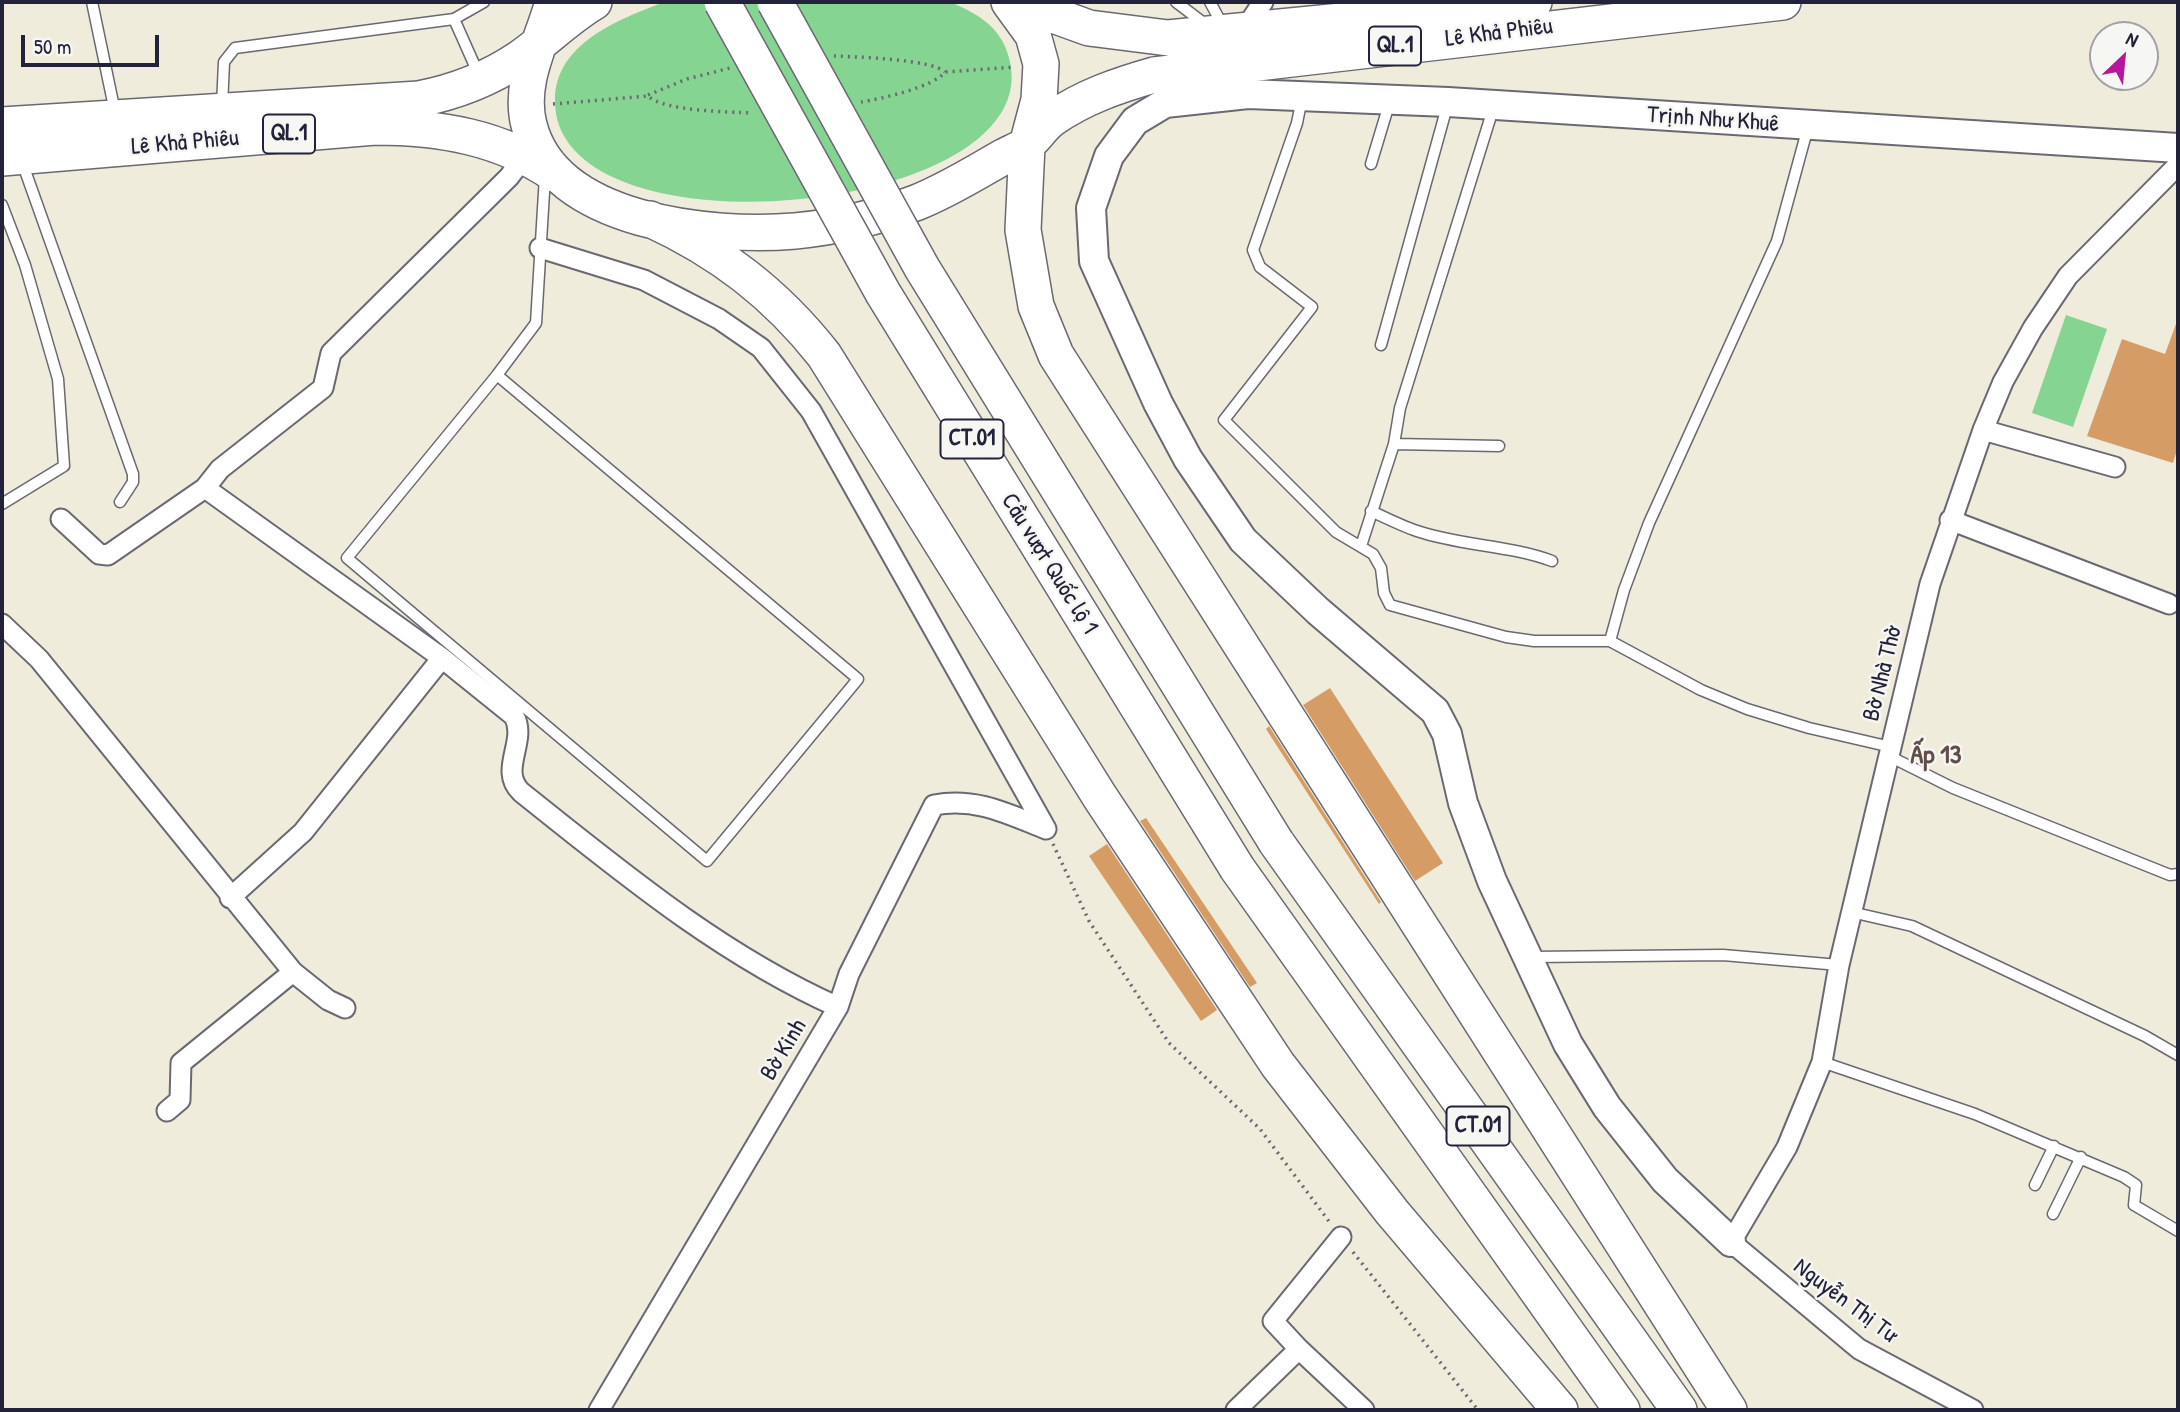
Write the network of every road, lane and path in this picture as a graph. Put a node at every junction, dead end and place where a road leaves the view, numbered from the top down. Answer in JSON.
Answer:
{"nodes":[{"id":1,"x":92,"y":2,"type":"edge"},
{"id":2,"x":484,"y":2,"type":"edge"},
{"id":3,"x":553,"y":2,"type":"edge"},
{"id":4,"x":594,"y":2,"type":"edge"},
{"id":5,"x":722,"y":2,"type":"edge"},
{"id":6,"x":775,"y":2,"type":"edge"},
{"id":7,"x":1009,"y":2,"type":"edge"},
{"id":8,"x":1017,"y":2,"type":"edge"},
{"id":9,"x":1175,"y":2,"type":"edge"},
{"id":10,"x":1210,"y":2,"type":"edge"},
{"id":11,"x":1263,"y":2,"type":"edge"},
{"id":12,"x":1534,"y":2,"type":"edge"},
{"id":13,"x":1783,"y":2,"type":"edge"},
{"id":14,"x":454,"y":19,"type":"junction"},
{"id":15,"x":539,"y":44,"type":"junction"},
{"id":16,"x":1237,"y":52,"type":"junction"},
{"id":17,"x":1298,"y":57,"type":"junction"},
{"id":18,"x":1041,"y":65,"type":"junction"},
{"id":19,"x":945,"y":72,"type":"dead end"},
{"id":20,"x":482,"y":80,"type":"junction"},
{"id":21,"x":648,"y":96,"type":"dead end"},
{"id":22,"x":1302,"y":97,"type":"junction"},
{"id":23,"x":1391,"y":101,"type":"junction"},
{"id":24,"x":1448,"y":103,"type":"junction"},
{"id":25,"x":1494,"y":105,"type":"junction"},
{"id":26,"x":526,"y":106,"type":"junction"},
{"id":27,"x":222,"y":112,"type":"junction"},
{"id":28,"x":116,"y":120,"type":"junction"},
{"id":29,"x":2,"y":125,"type":"edge"},
{"id":30,"x":1808,"y":127,"type":"junction"},
{"id":31,"x":1027,"y":145,"type":"junction"},
{"id":32,"x":2178,"y":148,"type":"edge"},
{"id":33,"x":11,"y":158,"type":"edge"},
{"id":34,"x":1371,"y":164,"type":"dead end"},
{"id":35,"x":2178,"y":165,"type":"edge"},
{"id":36,"x":545,"y":169,"type":"junction"},
{"id":37,"x":2,"y":205,"type":"edge"},
{"id":38,"x":650,"y":219,"type":"junction"},
{"id":39,"x":540,"y":248,"type":"junction"},
{"id":40,"x":1381,"y":345,"type":"dead end"},
{"id":41,"x":497,"y":375,"type":"junction"},
{"id":42,"x":1983,"y":430,"type":"junction"},
{"id":43,"x":1394,"y":444,"type":"junction"},
{"id":44,"x":1499,"y":446,"type":"dead end"},
{"id":45,"x":2115,"y":467,"type":"dead end"},
{"id":46,"x":205,"y":488,"type":"junction"},
{"id":47,"x":120,"y":502,"type":"dead end"},
{"id":48,"x":2,"y":504,"type":"edge"},
{"id":49,"x":1371,"y":511,"type":"junction"},
{"id":50,"x":61,"y":519,"type":"dead end"},
{"id":51,"x":1950,"y":520,"type":"junction"},
{"id":52,"x":1361,"y":546,"type":"junction"},
{"id":53,"x":1552,"y":561,"type":"dead end"},
{"id":54,"x":2169,"y":604,"type":"dead end"},
{"id":55,"x":2,"y":624,"type":"edge"},
{"id":56,"x":1610,"y":641,"type":"junction"},
{"id":57,"x":442,"y":658,"type":"junction"},
{"id":58,"x":1890,"y":752,"type":"junction"},
{"id":59,"x":1046,"y":829,"type":"junction"},
{"id":60,"x":2178,"y":874,"type":"edge"},
{"id":61,"x":230,"y":898,"type":"junction"},
{"id":62,"x":1851,"y":912,"type":"junction"},
{"id":63,"x":1527,"y":957,"type":"junction"},
{"id":64,"x":1839,"y":965,"type":"junction"},
{"id":65,"x":293,"y":972,"type":"junction"},
{"id":66,"x":838,"y":1007,"type":"junction"},
{"id":67,"x":345,"y":1008,"type":"dead end"},
{"id":68,"x":2178,"y":1055,"type":"edge"},
{"id":69,"x":1822,"y":1062,"type":"junction"},
{"id":70,"x":167,"y":1111,"type":"dead end"},
{"id":71,"x":2054,"y":1146,"type":"junction"},
{"id":72,"x":2081,"y":1157,"type":"junction"},
{"id":73,"x":2035,"y":1185,"type":"dead end"},
{"id":74,"x":2053,"y":1214,"type":"dead end"},
{"id":75,"x":2178,"y":1231,"type":"edge"},
{"id":76,"x":1341,"y":1237,"type":"junction"},
{"id":77,"x":1731,"y":1242,"type":"junction"},
{"id":78,"x":1299,"y":1349,"type":"junction"},
{"id":79,"x":599,"y":1410,"type":"edge"},
{"id":80,"x":1236,"y":1410,"type":"edge"},
{"id":81,"x":1363,"y":1410,"type":"edge"},
{"id":82,"x":1478,"y":1410,"type":"edge"},
{"id":83,"x":1560,"y":1410,"type":"edge"},
{"id":84,"x":1622,"y":1410,"type":"edge"},
{"id":85,"x":1679,"y":1410,"type":"edge"},
{"id":86,"x":1729,"y":1410,"type":"edge"},
{"id":87,"x":1973,"y":1410,"type":"edge"}],
"edges":[{"from":1,"to":28,"type":"lane"},
{"from":2,"to":14,"type":"lane"},
{"from":3,"to":15,"type":"highway"},
{"from":4,"to":15,"type":"highway","number":"QL.1"},
{"from":5,"to":84,"type":"highway","name":"Cầu vượt Quốc lộ 1","number":"CT.01","bridge":true},
{"from":6,"to":85,"type":"highway","name":"Cầu vượt Quốc lộ 1","number":"CT.01","bridge":true},
{"from":7,"to":18,"type":"highway"},
{"from":8,"to":16,"type":"highway","name":"Lê Khả Phiêu","number":"QL.1"},
{"from":9,"to":16,"type":"lane"},
{"from":10,"to":16,"type":"lane"},
{"from":11,"to":16,"type":"street"},
{"from":12,"to":16,"type":"highway","name":"Lê Khả Phiêu","number":"QL.1"},
{"from":13,"to":17,"type":"highway","name":"Lê Khả Phiêu","number":"QL.1"},
{"from":14,"to":20,"type":"lane"},
{"from":14,"to":27,"type":"lane"},
{"from":15,"to":20,"type":"highway","name":"Lê Khả Phiêu","number":"QL.1"},
{"from":15,"to":26,"type":"highway","number":"QL.1"},
{"from":16,"to":17,"type":"highway","name":"Lê Khả Phiêu","number":"QL.1"},
{"from":16,"to":22,"type":"street","name":"Trịnh Như Khuê"},
{"from":16,"to":31,"type":"highway","name":"Lê Khả Phiêu","number":"QL.1"},
{"from":16,"to":63,"type":"street","name":"Trịnh Như Khuê"},
{"from":17,"to":22,"type":"street"},
{"from":18,"to":19,"type":"path"},
{"from":18,"to":31,"type":"highway"},
{"from":20,"to":27,"type":"highway","name":"Lê Khả Phiêu","number":"QL.1"},
{"from":21,"to":26,"type":"path"},
{"from":22,"to":23,"type":"street","name":"Trịnh Như Khuê"},
{"from":22,"to":52,"type":"lane"},
{"from":23,"to":24,"type":"street","name":"Trịnh Như Khuê"},
{"from":23,"to":34,"type":"lane"},
{"from":24,"to":25,"type":"street","name":"Trịnh Như Khuê"},
{"from":24,"to":40,"type":"lane"},
{"from":25,"to":30,"type":"street","name":"Trịnh Như Khuê"},
{"from":25,"to":43,"type":"lane"},
{"from":26,"to":36,"type":"highway","number":"QL.1"},
{"from":27,"to":28,"type":"highway","name":"Lê Khả Phiêu","number":"QL.1"},
{"from":28,"to":29,"type":"highway","name":"Lê Khả Phiêu","number":"QL.1"},
{"from":30,"to":32,"type":"street","name":"Trịnh Như Khuê"},
{"from":30,"to":56,"type":"lane"},
{"from":31,"to":38,"type":"highway","number":"QL.1"},
{"from":31,"to":86,"type":"highway"},
{"from":33,"to":36,"type":"highway","name":"Lê Khả Phiêu","number":"QL.1"},
{"from":33,"to":47,"type":"lane"},
{"from":35,"to":42,"type":"street","name":"Bờ Nhà Thờ"},
{"from":36,"to":38,"type":"highway","number":"QL.1"},
{"from":36,"to":39,"type":"lane"},
{"from":36,"to":46,"type":"street"},
{"from":37,"to":48,"type":"lane"},
{"from":38,"to":83,"type":"highway"},
{"from":39,"to":41,"type":"lane"},
{"from":39,"to":59,"type":"street"},
{"from":41,"to":41,"type":"lane"},
{"from":42,"to":45,"type":"street"},
{"from":42,"to":51,"type":"street","name":"Bờ Nhà Thờ"},
{"from":43,"to":44,"type":"lane"},
{"from":43,"to":49,"type":"lane"},
{"from":46,"to":50,"type":"street"},
{"from":46,"to":57,"type":"street"},
{"from":49,"to":52,"type":"lane"},
{"from":49,"to":53,"type":"lane"},
{"from":51,"to":54,"type":"street"},
{"from":51,"to":58,"type":"street","name":"Bờ Nhà Thờ"},
{"from":52,"to":56,"type":"lane"},
{"from":55,"to":61,"type":"street"},
{"from":56,"to":58,"type":"lane"},
{"from":57,"to":61,"type":"street"},
{"from":57,"to":66,"type":"street"},
{"from":58,"to":60,"type":"lane"},
{"from":58,"to":62,"type":"street","name":"Bờ Nhà Thờ"},
{"from":59,"to":66,"type":"street","name":"Bờ Kinh"},
{"from":59,"to":76,"type":"path"},
{"from":61,"to":65,"type":"street"},
{"from":62,"to":64,"type":"street","name":"Bờ Nhà Thờ"},
{"from":62,"to":68,"type":"lane"},
{"from":63,"to":64,"type":"lane"},
{"from":63,"to":77,"type":"street","name":"Trịnh Như Khuê"},
{"from":64,"to":69,"type":"street","name":"Bờ Nhà Thờ"},
{"from":65,"to":67,"type":"street"},
{"from":65,"to":70,"type":"street"},
{"from":66,"to":79,"type":"street","name":"Bờ Kinh"},
{"from":69,"to":71,"type":"lane"},
{"from":69,"to":77,"type":"street","name":"Bờ Nhà Thờ"},
{"from":71,"to":72,"type":"lane"},
{"from":71,"to":73,"type":"lane"},
{"from":72,"to":74,"type":"lane"},
{"from":72,"to":75,"type":"lane"},
{"from":76,"to":78,"type":"street"},
{"from":76,"to":82,"type":"path"},
{"from":77,"to":87,"type":"street","name":"Nguyễn Thị Tư"},
{"from":78,"to":80,"type":"street"},
{"from":78,"to":81,"type":"street"}]}
